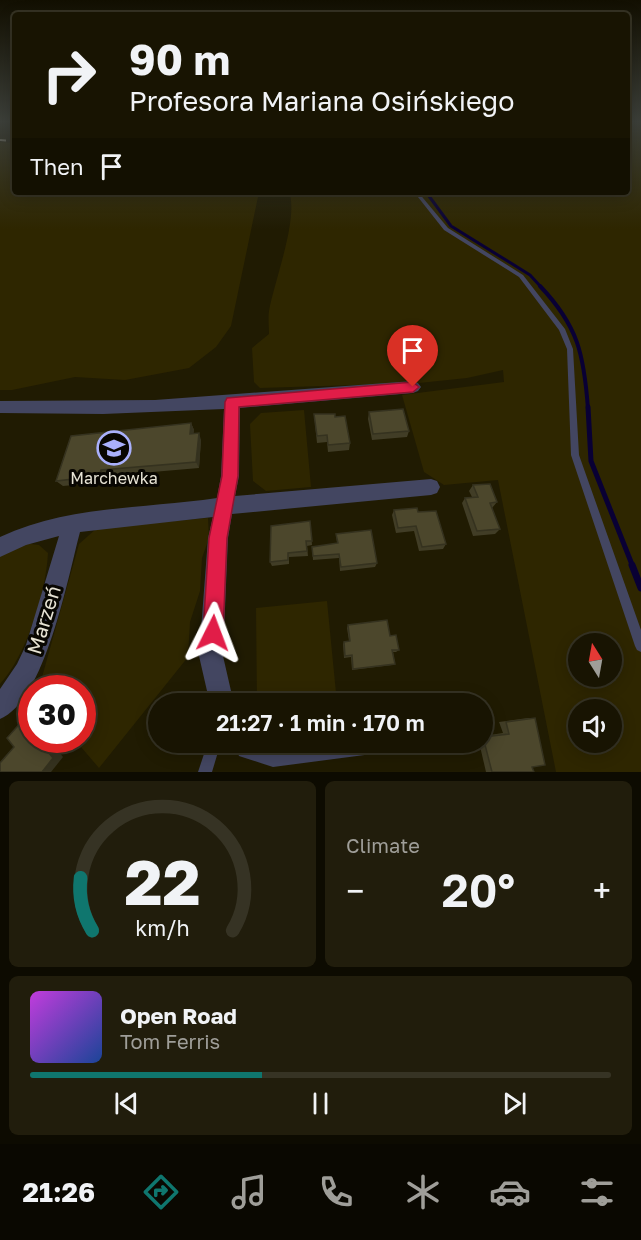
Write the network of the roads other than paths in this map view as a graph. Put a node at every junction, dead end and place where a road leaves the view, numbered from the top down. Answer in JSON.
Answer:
{"nodes":[{"id":1,"x":418,"y":195,"type":"edge"},
{"id":2,"x":413,"y":387,"type":"dead end"},
{"id":3,"x":232,"y":402,"type":"junction"},
{"id":4,"x":0,"y":408,"type":"edge"},
{"id":5,"x":431,"y":487,"type":"dead end"},
{"id":6,"x":224,"y":506,"type":"junction"},
{"id":7,"x":72,"y":525,"type":"junction"},
{"id":8,"x":0,"y":548,"type":"edge"},
{"id":9,"x":641,"y":646,"type":"edge"},
{"id":10,"x":219,"y":693,"type":"edge"},
{"id":11,"x":0,"y":707,"type":"edge"},
{"id":12,"x":211,"y":753,"type":"edge"},
{"id":13,"x":251,"y":753,"type":"edge"},
{"id":14,"x":324,"y":753,"type":"edge"},
{"id":15,"x":205,"y":772,"type":"edge"}],
"edges":[{"from":1,"to":9,"type":"lane"},
{"from":2,"to":3,"type":"street"},
{"from":3,"to":4,"type":"street"},
{"from":3,"to":6,"type":"street"},
{"from":5,"to":6,"type":"street"},
{"from":6,"to":7,"type":"street"},
{"from":6,"to":10,"type":"street"},
{"from":7,"to":8,"type":"street"},
{"from":7,"to":11,"type":"street","name":"Marzeń"},
{"from":12,"to":15,"type":"lane"},
{"from":13,"to":14,"type":"lane"}]}
